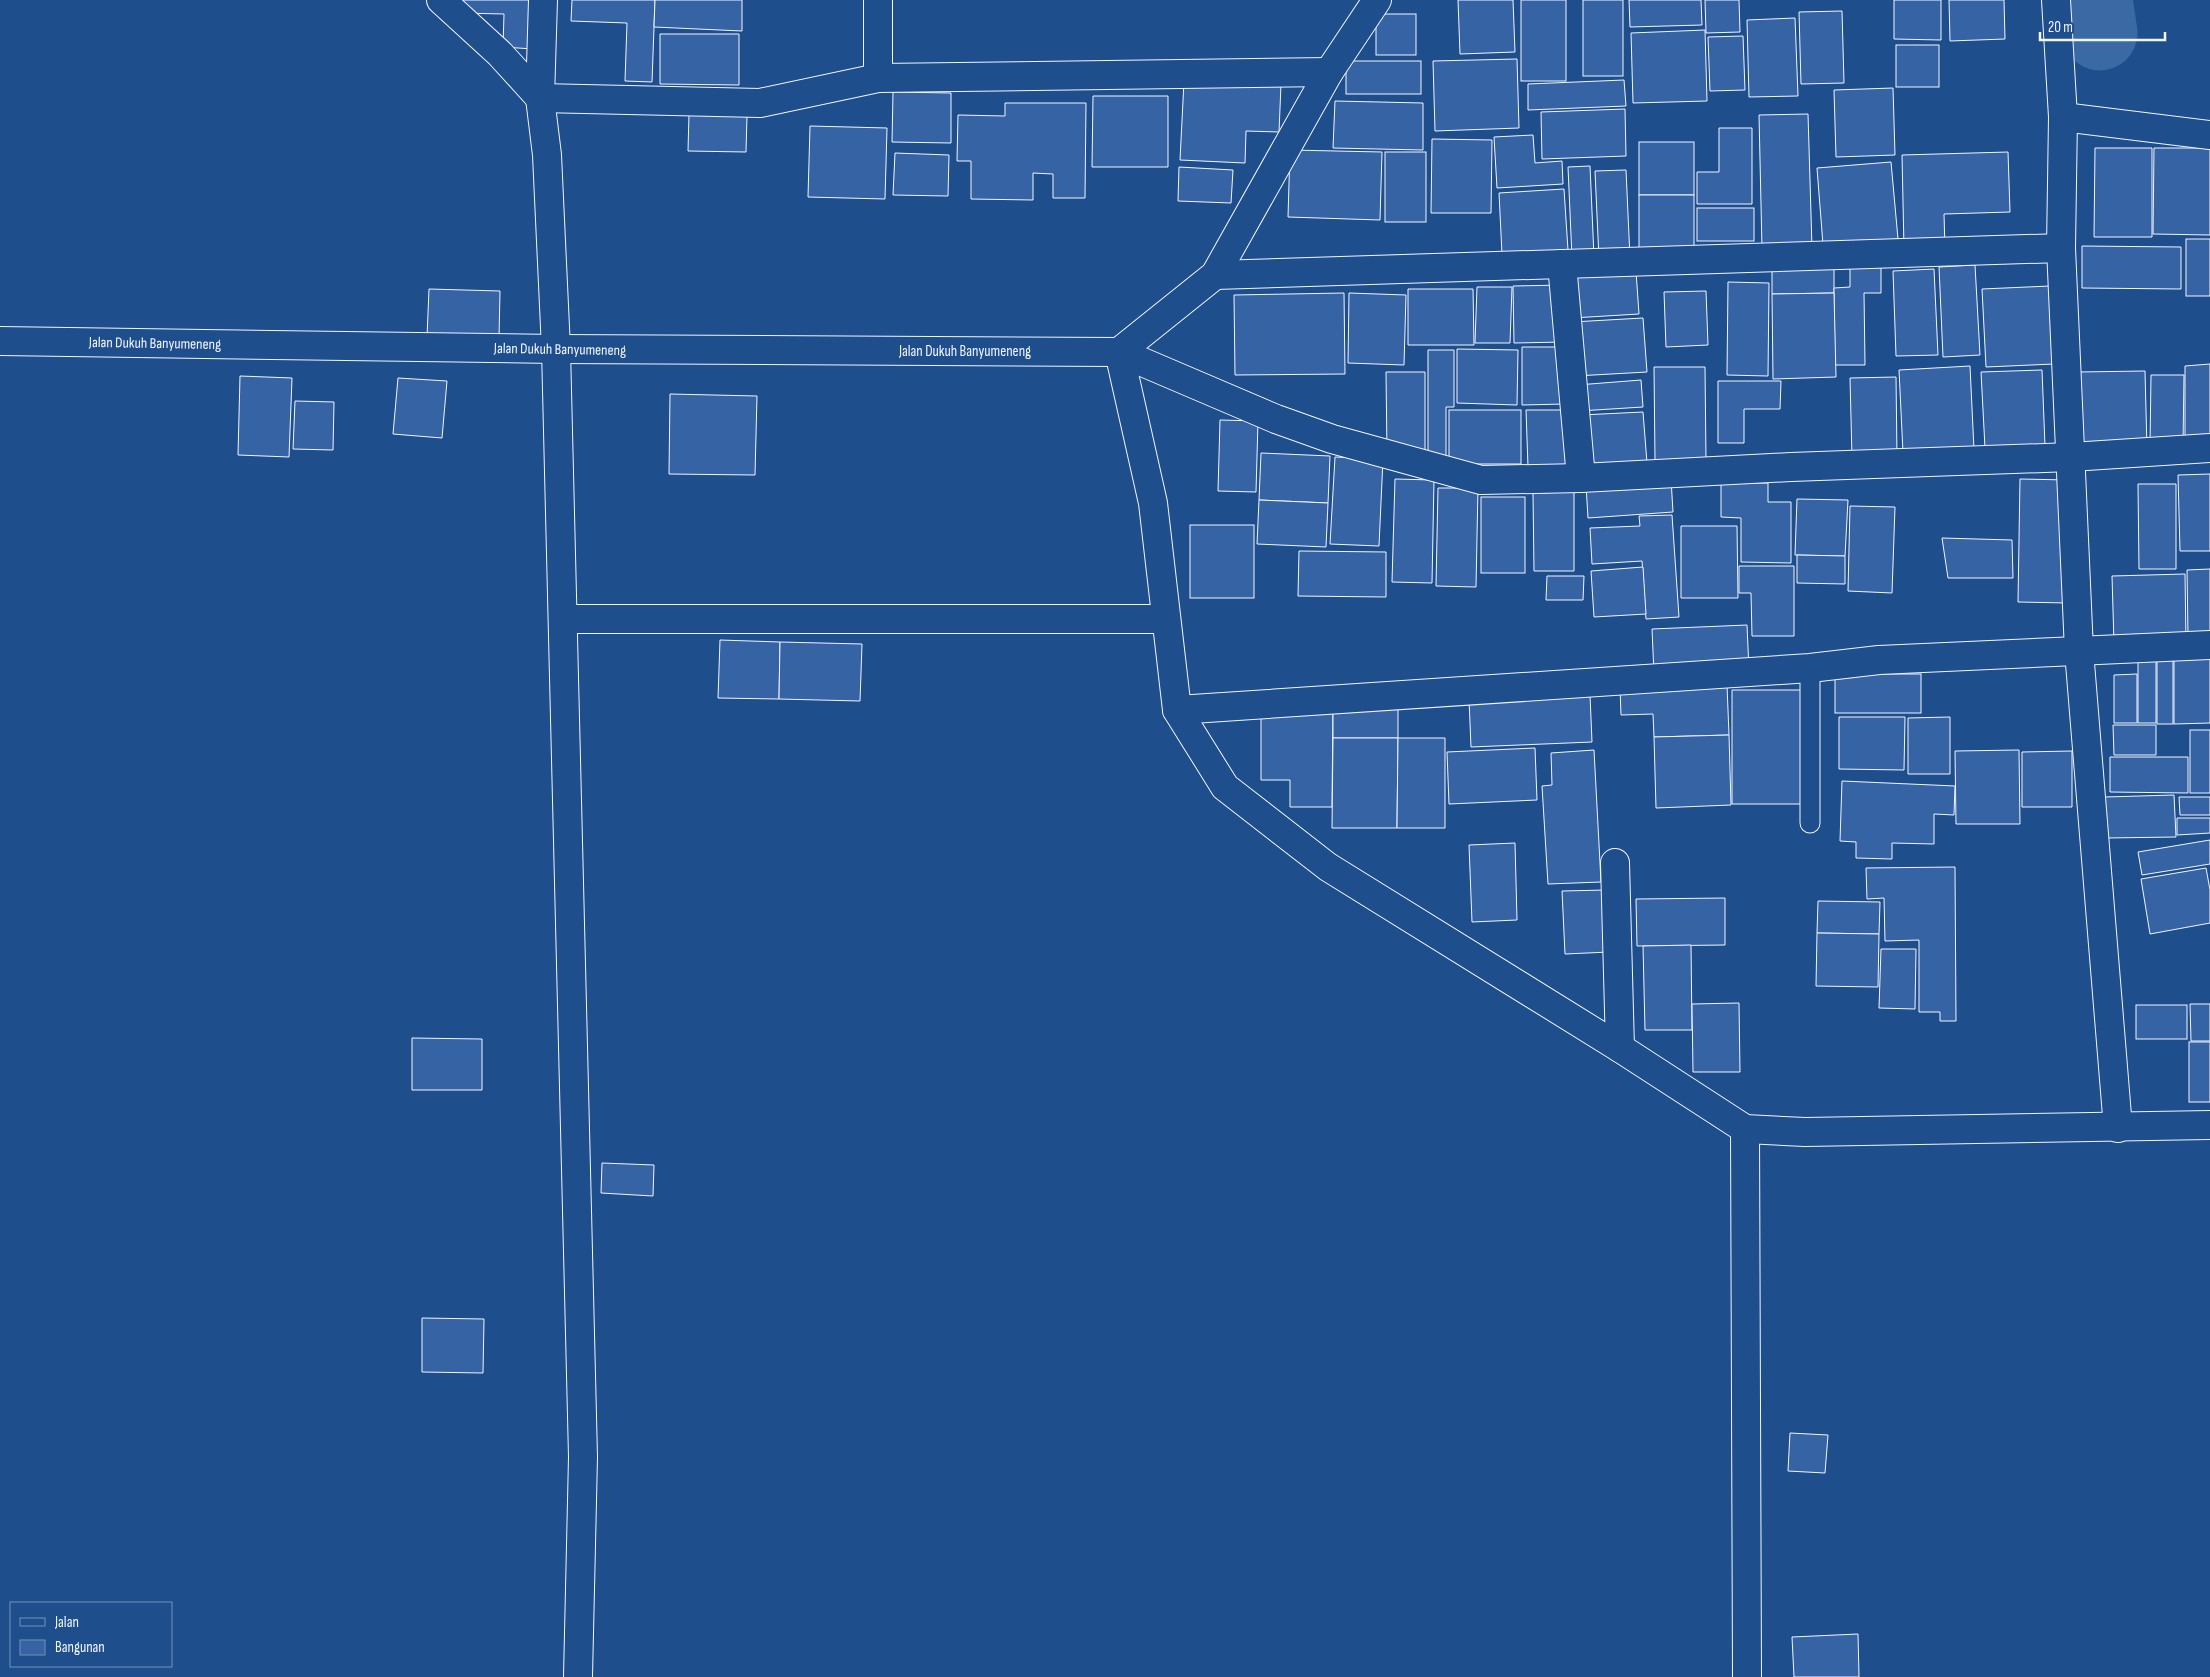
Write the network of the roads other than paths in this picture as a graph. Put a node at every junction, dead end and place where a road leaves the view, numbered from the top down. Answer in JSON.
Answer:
{"nodes":[{"id":1,"x":441,"y":0,"type":"edge"},
{"id":2,"x":543,"y":0,"type":"edge"},
{"id":3,"x":878,"y":0,"type":"edge"},
{"id":4,"x":1377,"y":0,"type":"edge"},
{"id":5,"x":2056,"y":0,"type":"edge"},
{"id":6,"x":1329,"y":72,"type":"junction"},
{"id":7,"x":878,"y":78,"type":"junction"},
{"id":8,"x":540,"y":98,"type":"junction"},
{"id":9,"x":2063,"y":117,"type":"junction"},
{"id":10,"x":2210,"y":135,"type":"edge"},
{"id":11,"x":2061,"y":248,"type":"junction"},
{"id":12,"x":1562,"y":264,"type":"junction"},
{"id":13,"x":1215,"y":275,"type":"junction"},
{"id":14,"x":0,"y":340,"type":"edge"},
{"id":15,"x":556,"y":350,"type":"junction"},
{"id":16,"x":1120,"y":352,"type":"junction"},
{"id":17,"x":2210,"y":448,"type":"edge"},
{"id":18,"x":2071,"y":457,"type":"junction"},
{"id":19,"x":1581,"y":478,"type":"junction"},
{"id":20,"x":563,"y":619,"type":"junction"},
{"id":21,"x":1166,"y":619,"type":"junction"},
{"id":22,"x":2210,"y":644,"type":"edge"},
{"id":23,"x":2079,"y":651,"type":"junction"},
{"id":24,"x":1810,"y":668,"type":"junction"},
{"id":25,"x":1177,"y":710,"type":"junction"},
{"id":26,"x":1810,"y":823,"type":"dead end"},
{"id":27,"x":1615,"y":863,"type":"dead end"},
{"id":28,"x":1620,"y":1048,"type":"junction"},
{"id":29,"x":2210,"y":1125,"type":"edge"},
{"id":30,"x":2118,"y":1128,"type":"junction"},
{"id":31,"x":1746,"y":1129,"type":"junction"},
{"id":32,"x":578,"y":1677,"type":"edge"},
{"id":33,"x":1747,"y":1677,"type":"edge"}],
"edges":[{"from":1,"to":8,"type":"street"},
{"from":2,"to":8,"type":"street"},
{"from":3,"to":7,"type":"street"},
{"from":4,"to":6,"type":"street"},
{"from":5,"to":9,"type":"street"},
{"from":6,"to":7,"type":"street"},
{"from":6,"to":13,"type":"street"},
{"from":7,"to":8,"type":"street"},
{"from":8,"to":15,"type":"street"},
{"from":9,"to":10,"type":"street"},
{"from":9,"to":11,"type":"street"},
{"from":11,"to":12,"type":"street"},
{"from":11,"to":18,"type":"street"},
{"from":12,"to":13,"type":"street"},
{"from":12,"to":19,"type":"street"},
{"from":13,"to":16,"type":"street"},
{"from":14,"to":15,"type":"street","name":"Jalan Dukuh Banyumeneng"},
{"from":15,"to":16,"type":"street","name":"Jalan Dukuh Banyumeneng"},
{"from":15,"to":20,"type":"street"},
{"from":16,"to":19,"type":"street"},
{"from":16,"to":21,"type":"street"},
{"from":17,"to":18,"type":"street"},
{"from":18,"to":19,"type":"street"},
{"from":18,"to":23,"type":"street"},
{"from":20,"to":21,"type":"street"},
{"from":20,"to":32,"type":"street"},
{"from":21,"to":25,"type":"street"},
{"from":22,"to":23,"type":"street"},
{"from":23,"to":24,"type":"street"},
{"from":23,"to":30,"type":"street"},
{"from":24,"to":25,"type":"street"},
{"from":24,"to":26,"type":"lane"},
{"from":25,"to":28,"type":"street"},
{"from":27,"to":28,"type":"street"},
{"from":28,"to":31,"type":"street"},
{"from":29,"to":30,"type":"street"},
{"from":30,"to":31,"type":"street"},
{"from":31,"to":33,"type":"street"}]}
